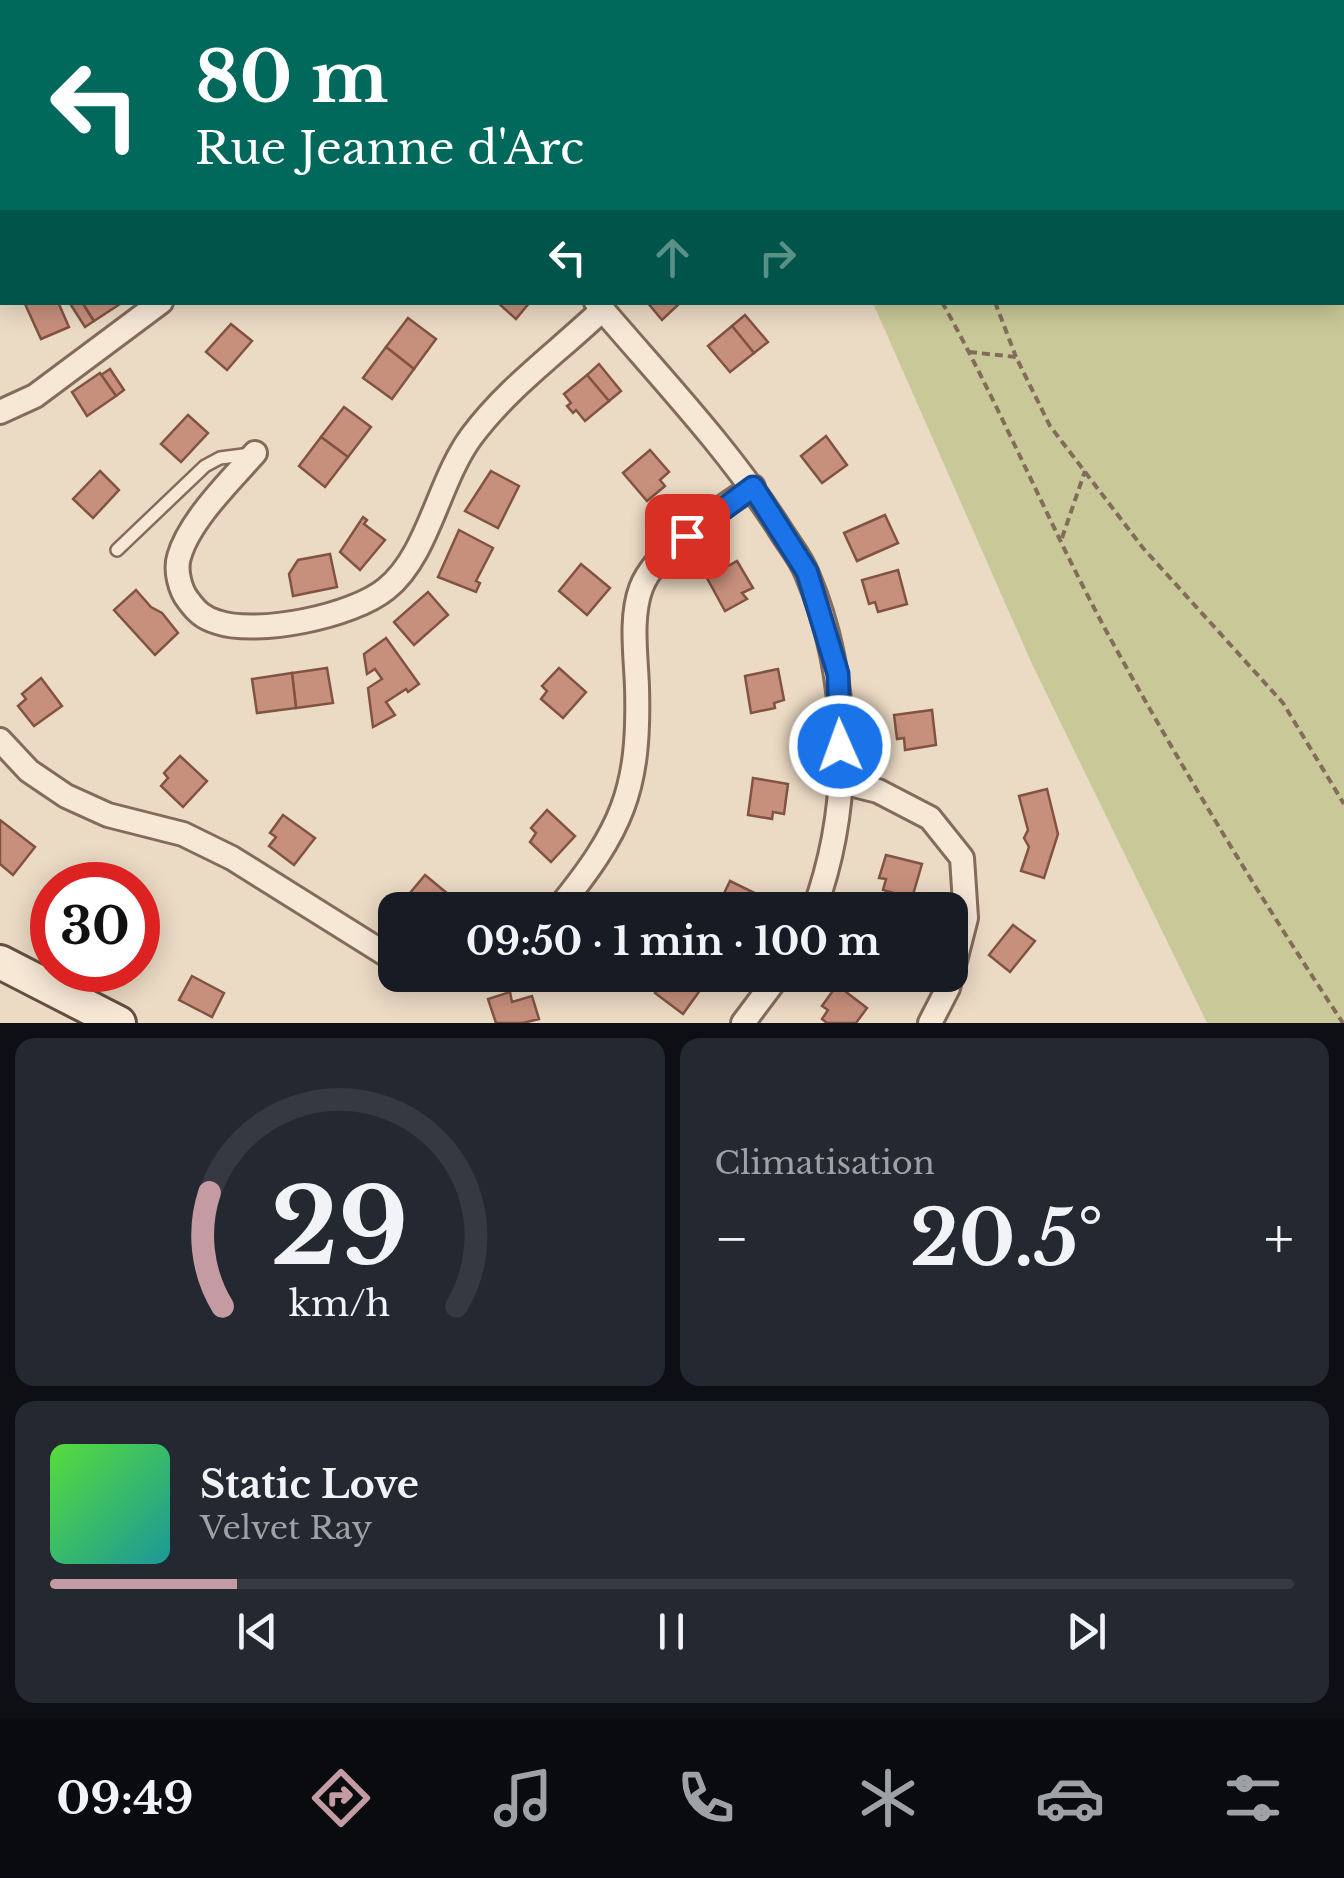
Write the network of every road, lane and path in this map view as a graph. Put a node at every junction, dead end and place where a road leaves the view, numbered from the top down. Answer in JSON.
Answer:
{"nodes":[{"id":1,"x":157,"y":305,"type":"edge"},
{"id":2,"x":944,"y":305,"type":"edge"},
{"id":3,"x":995,"y":305,"type":"edge"},
{"id":4,"x":599,"y":306,"type":"edge"},
{"id":5,"x":970,"y":352,"type":"junction"},
{"id":6,"x":1016,"y":357,"type":"junction"},
{"id":7,"x":0,"y":412,"type":"edge"},
{"id":8,"x":255,"y":453,"type":"joint"},
{"id":9,"x":1085,"y":471,"type":"junction"},
{"id":10,"x":753,"y":487,"type":"junction"},
{"id":11,"x":1062,"y":540,"type":"junction"},
{"id":12,"x":118,"y":550,"type":"dead end"},
{"id":13,"x":0,"y":740,"type":"edge"},
{"id":14,"x":842,"y":782,"type":"junction"},
{"id":15,"x":1344,"y":804,"type":"edge"},
{"id":16,"x":571,"y":892,"type":"edge"},
{"id":17,"x":821,"y":892,"type":"edge"},
{"id":18,"x":378,"y":949,"type":"edge"},
{"id":19,"x":0,"y":962,"type":"edge"},
{"id":20,"x":766,"y":992,"type":"edge"},
{"id":21,"x":119,"y":1023,"type":"edge"},
{"id":22,"x":743,"y":1023,"type":"edge"},
{"id":23,"x":930,"y":1023,"type":"edge"},
{"id":24,"x":1343,"y":1023,"type":"edge"}],
"edges":[{"from":1,"to":7,"type":"street"},
{"from":2,"to":5,"type":"path"},
{"from":3,"to":6,"type":"path"},
{"from":4,"to":8,"type":"street"},
{"from":4,"to":10,"type":"street"},
{"from":5,"to":6,"type":"path"},
{"from":5,"to":11,"type":"path"},
{"from":6,"to":9,"type":"path"},
{"from":8,"to":12,"type":"lane"},
{"from":9,"to":11,"type":"path"},
{"from":9,"to":15,"type":"path"},
{"from":10,"to":14,"type":"street"},
{"from":10,"to":16,"type":"street"},
{"from":11,"to":24,"type":"path"},
{"from":13,"to":18,"type":"street"},
{"from":14,"to":17,"type":"street"},
{"from":14,"to":23,"type":"street"},
{"from":19,"to":21,"type":"main road"},
{"from":20,"to":22,"type":"street"}]}
